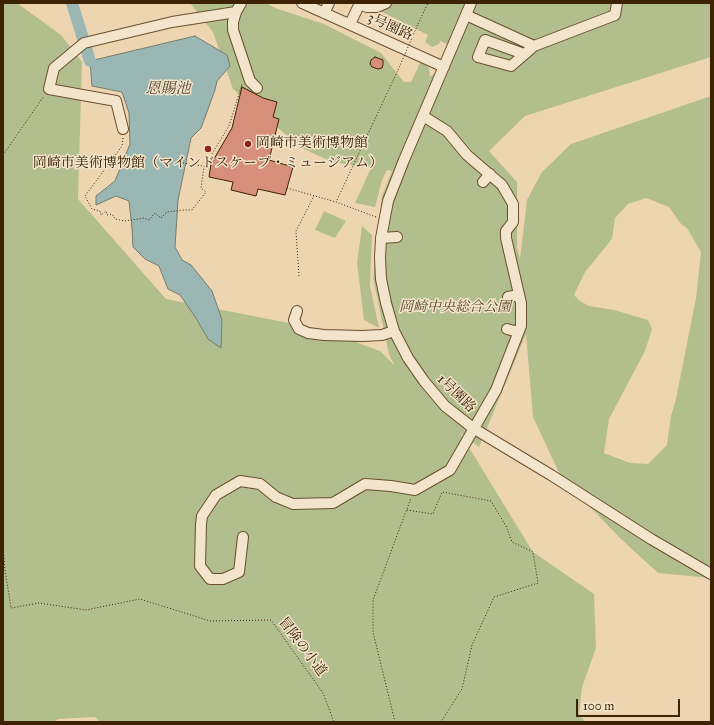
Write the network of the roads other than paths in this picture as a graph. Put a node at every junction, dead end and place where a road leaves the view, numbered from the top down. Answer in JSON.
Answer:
{"nodes":[{"id":1,"x":241,"y":3,"type":"edge"},
{"id":2,"x":302,"y":3,"type":"edge"},
{"id":3,"x":329,"y":3,"type":"edge"},
{"id":4,"x":386,"y":3,"type":"edge"},
{"id":5,"x":471,"y":3,"type":"edge"},
{"id":6,"x":617,"y":3,"type":"edge"},
{"id":7,"x":360,"y":4,"type":"edge"},
{"id":8,"x":236,"y":12,"type":"junction"},
{"id":9,"x":324,"y":13,"type":"junction"},
{"id":10,"x":466,"y":16,"type":"junction"},
{"id":11,"x":350,"y":24,"type":"junction"},
{"id":12,"x":534,"y":46,"type":"junction"},
{"id":13,"x":524,"y":54,"type":"dead end"},
{"id":14,"x":444,"y":67,"type":"junction"},
{"id":15,"x":257,"y":88,"type":"dead end"},
{"id":16,"x":423,"y":116,"type":"junction"},
{"id":17,"x":123,"y":130,"type":"road end"},
{"id":18,"x":490,"y":174,"type":"junction"},
{"id":19,"x":483,"y":182,"type":"dead end"},
{"id":20,"x":397,"y":237,"type":"dead end"},
{"id":21,"x":381,"y":238,"type":"junction"},
{"id":22,"x":519,"y":295,"type":"junction"},
{"id":23,"x":508,"y":297,"type":"dead end"},
{"id":24,"x":297,"y":311,"type":"dead end"},
{"id":25,"x":507,"y":329,"type":"dead end"},
{"id":26,"x":394,"y":331,"type":"junction"},
{"id":27,"x":518,"y":332,"type":"junction"},
{"id":28,"x":473,"y":428,"type":"junction"},
{"id":29,"x":243,"y":537,"type":"dead end"},
{"id":30,"x":711,"y":574,"type":"edge"}],
"edges":[{"from":1,"to":8,"type":"street"},
{"from":2,"to":9,"type":"street","name":"3号園路"},
{"from":3,"to":9,"type":"street"},
{"from":4,"to":7,"type":"street"},
{"from":5,"to":10,"type":"street"},
{"from":6,"to":12,"type":"street"},
{"from":7,"to":11,"type":"street"},
{"from":8,"to":15,"type":"street"},
{"from":8,"to":17,"type":"street"},
{"from":9,"to":11,"type":"street","name":"3号園路"},
{"from":10,"to":12,"type":"street"},
{"from":10,"to":14,"type":"street"},
{"from":11,"to":14,"type":"street","name":"3号園路"},
{"from":12,"to":13,"type":"street"},
{"from":14,"to":16,"type":"street","name":"1号園路"},
{"from":16,"to":18,"type":"street"},
{"from":16,"to":21,"type":"street","name":"1号園路"},
{"from":18,"to":19,"type":"street"},
{"from":18,"to":22,"type":"street"},
{"from":20,"to":21,"type":"street"},
{"from":21,"to":26,"type":"street","name":"1号園路"},
{"from":22,"to":23,"type":"street"},
{"from":22,"to":27,"type":"street"},
{"from":24,"to":26,"type":"street"},
{"from":25,"to":27,"type":"street"},
{"from":26,"to":28,"type":"street","name":"1号園路"},
{"from":27,"to":28,"type":"street"},
{"from":28,"to":29,"type":"street"},
{"from":28,"to":30,"type":"street","name":"1号園路"}]}
